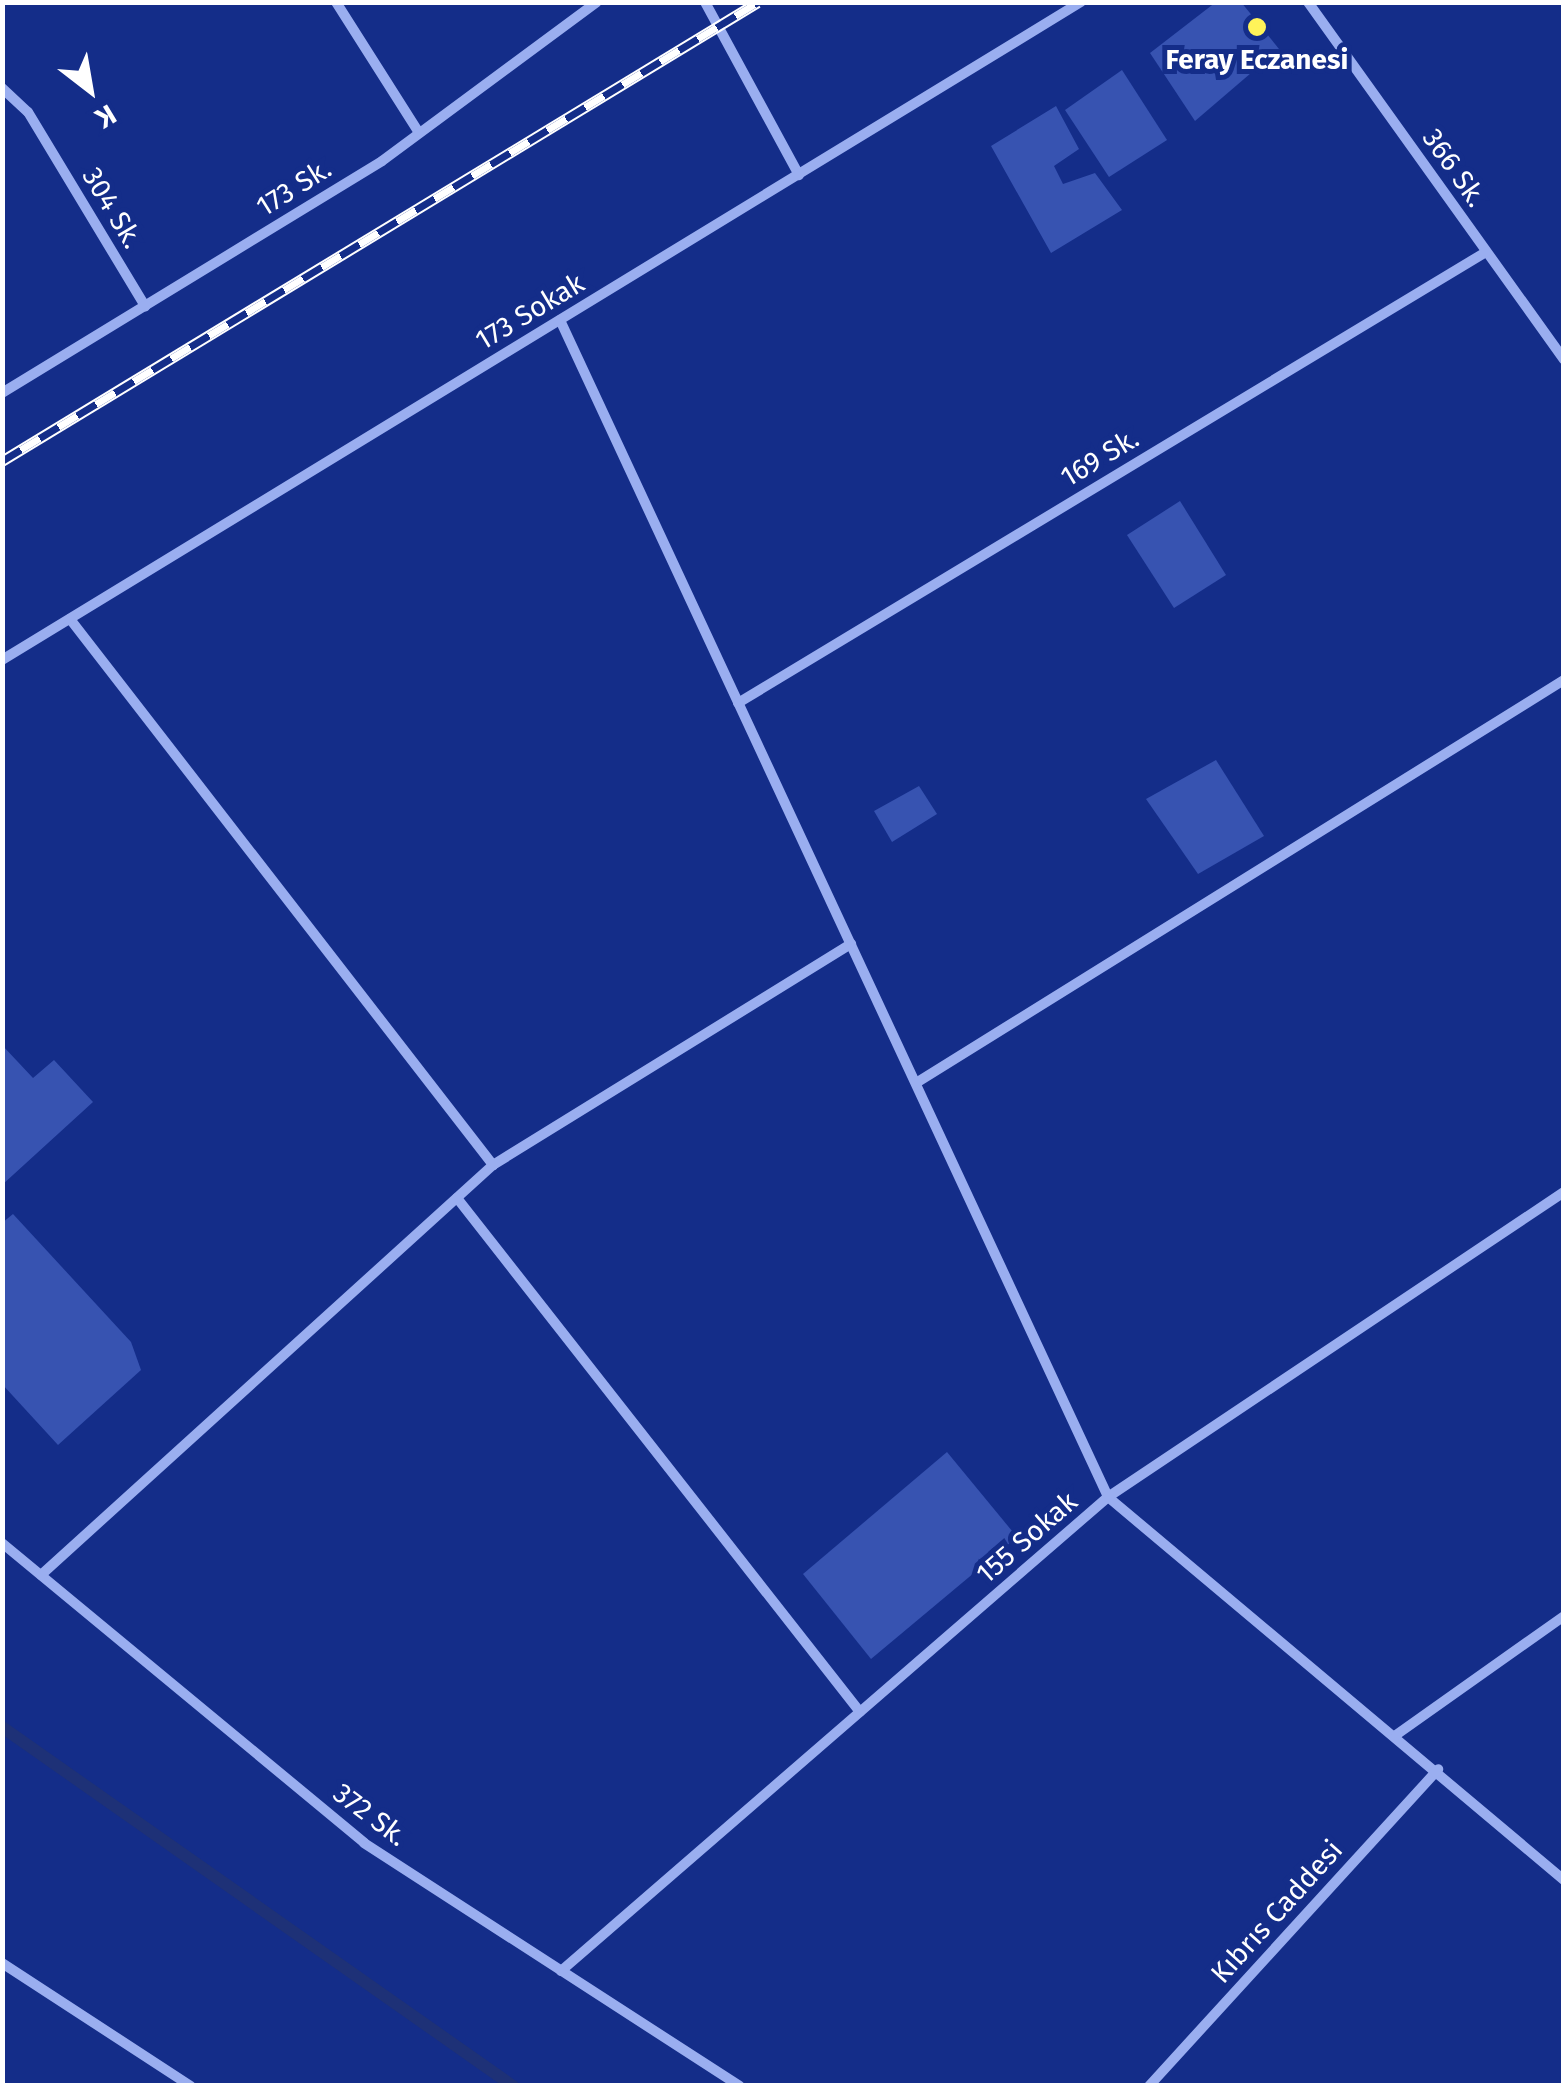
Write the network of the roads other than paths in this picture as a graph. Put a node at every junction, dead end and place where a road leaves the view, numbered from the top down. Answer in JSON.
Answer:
{"nodes":[{"id":1,"x":336,"y":2,"type":"edge"},
{"id":2,"x":596,"y":2,"type":"edge"},
{"id":3,"x":705,"y":2,"type":"edge"},
{"id":4,"x":1081,"y":2,"type":"edge"},
{"id":5,"x":1308,"y":2,"type":"edge"},
{"id":6,"x":2,"y":88,"type":"edge"},
{"id":7,"x":419,"y":133,"type":"junction"},
{"id":8,"x":798,"y":175,"type":"junction"},
{"id":9,"x":1486,"y":252,"type":"junction"},
{"id":10,"x":145,"y":306,"type":"junction"},
{"id":11,"x":560,"y":320,"type":"junction"},
{"id":12,"x":1564,"y":360,"type":"edge"},
{"id":13,"x":2,"y":393,"type":"edge"},
{"id":14,"x":70,"y":619,"type":"junction"},
{"id":15,"x":2,"y":660,"type":"edge"},
{"id":16,"x":1564,"y":680,"type":"edge"},
{"id":17,"x":738,"y":703,"type":"junction"},
{"id":18,"x":851,"y":944,"type":"junction"},
{"id":19,"x":916,"y":1083,"type":"junction"},
{"id":20,"x":494,"y":1165,"type":"junction"},
{"id":21,"x":1564,"y":1192,"type":"edge"},
{"id":22,"x":458,"y":1198,"type":"junction"},
{"id":23,"x":1108,"y":1497,"type":"junction"},
{"id":24,"x":2,"y":1544,"type":"edge"},
{"id":25,"x":41,"y":1575,"type":"junction"},
{"id":26,"x":1564,"y":1616,"type":"edge"},
{"id":27,"x":860,"y":1712,"type":"junction"},
{"id":28,"x":1396,"y":1735,"type":"junction"},
{"id":29,"x":1438,"y":1769,"type":"junction"},
{"id":30,"x":1564,"y":1880,"type":"edge"},
{"id":31,"x":2,"y":1963,"type":"edge"},
{"id":32,"x":562,"y":1970,"type":"junction"},
{"id":33,"x":191,"y":2086,"type":"edge"},
{"id":34,"x":739,"y":2086,"type":"edge"},
{"id":35,"x":1149,"y":2086,"type":"edge"}],
"edges":[{"from":1,"to":7,"type":"street"},
{"from":2,"to":7,"type":"street","name":"173 Sk."},
{"from":3,"to":8,"type":"street"},
{"from":4,"to":8,"type":"street","name":"173 Sokak"},
{"from":5,"to":9,"type":"street","name":"366 Sk."},
{"from":6,"to":10,"type":"street","name":"304 Sk."},
{"from":7,"to":10,"type":"street","name":"173 Sk."},
{"from":8,"to":11,"type":"street","name":"173 Sokak"},
{"from":9,"to":12,"type":"street","name":"366 Sk."},
{"from":9,"to":17,"type":"street","name":"169 Sk."},
{"from":10,"to":13,"type":"street","name":"173 Sk."},
{"from":11,"to":14,"type":"street","name":"173 Sokak"},
{"from":11,"to":17,"type":"street"},
{"from":14,"to":15,"type":"street","name":"173 Sokak"},
{"from":14,"to":20,"type":"street"},
{"from":16,"to":19,"type":"street"},
{"from":17,"to":18,"type":"street"},
{"from":18,"to":19,"type":"street"},
{"from":18,"to":20,"type":"street"},
{"from":19,"to":23,"type":"street"},
{"from":20,"to":22,"type":"street"},
{"from":21,"to":23,"type":"street","name":"155 Sokak"},
{"from":22,"to":25,"type":"street"},
{"from":22,"to":27,"type":"street"},
{"from":23,"to":27,"type":"street","name":"155 Sokak"},
{"from":23,"to":28,"type":"street"},
{"from":24,"to":25,"type":"street","name":"372 Sk."},
{"from":25,"to":32,"type":"street","name":"372 Sk."},
{"from":26,"to":28,"type":"street"},
{"from":27,"to":32,"type":"street","name":"155 Sokak"},
{"from":28,"to":29,"type":"street"},
{"from":29,"to":30,"type":"street"},
{"from":29,"to":35,"type":"street","name":"Kıbrıs Caddesi"},
{"from":31,"to":33,"type":"street"},
{"from":32,"to":34,"type":"street","name":"372 Sk."}]}
